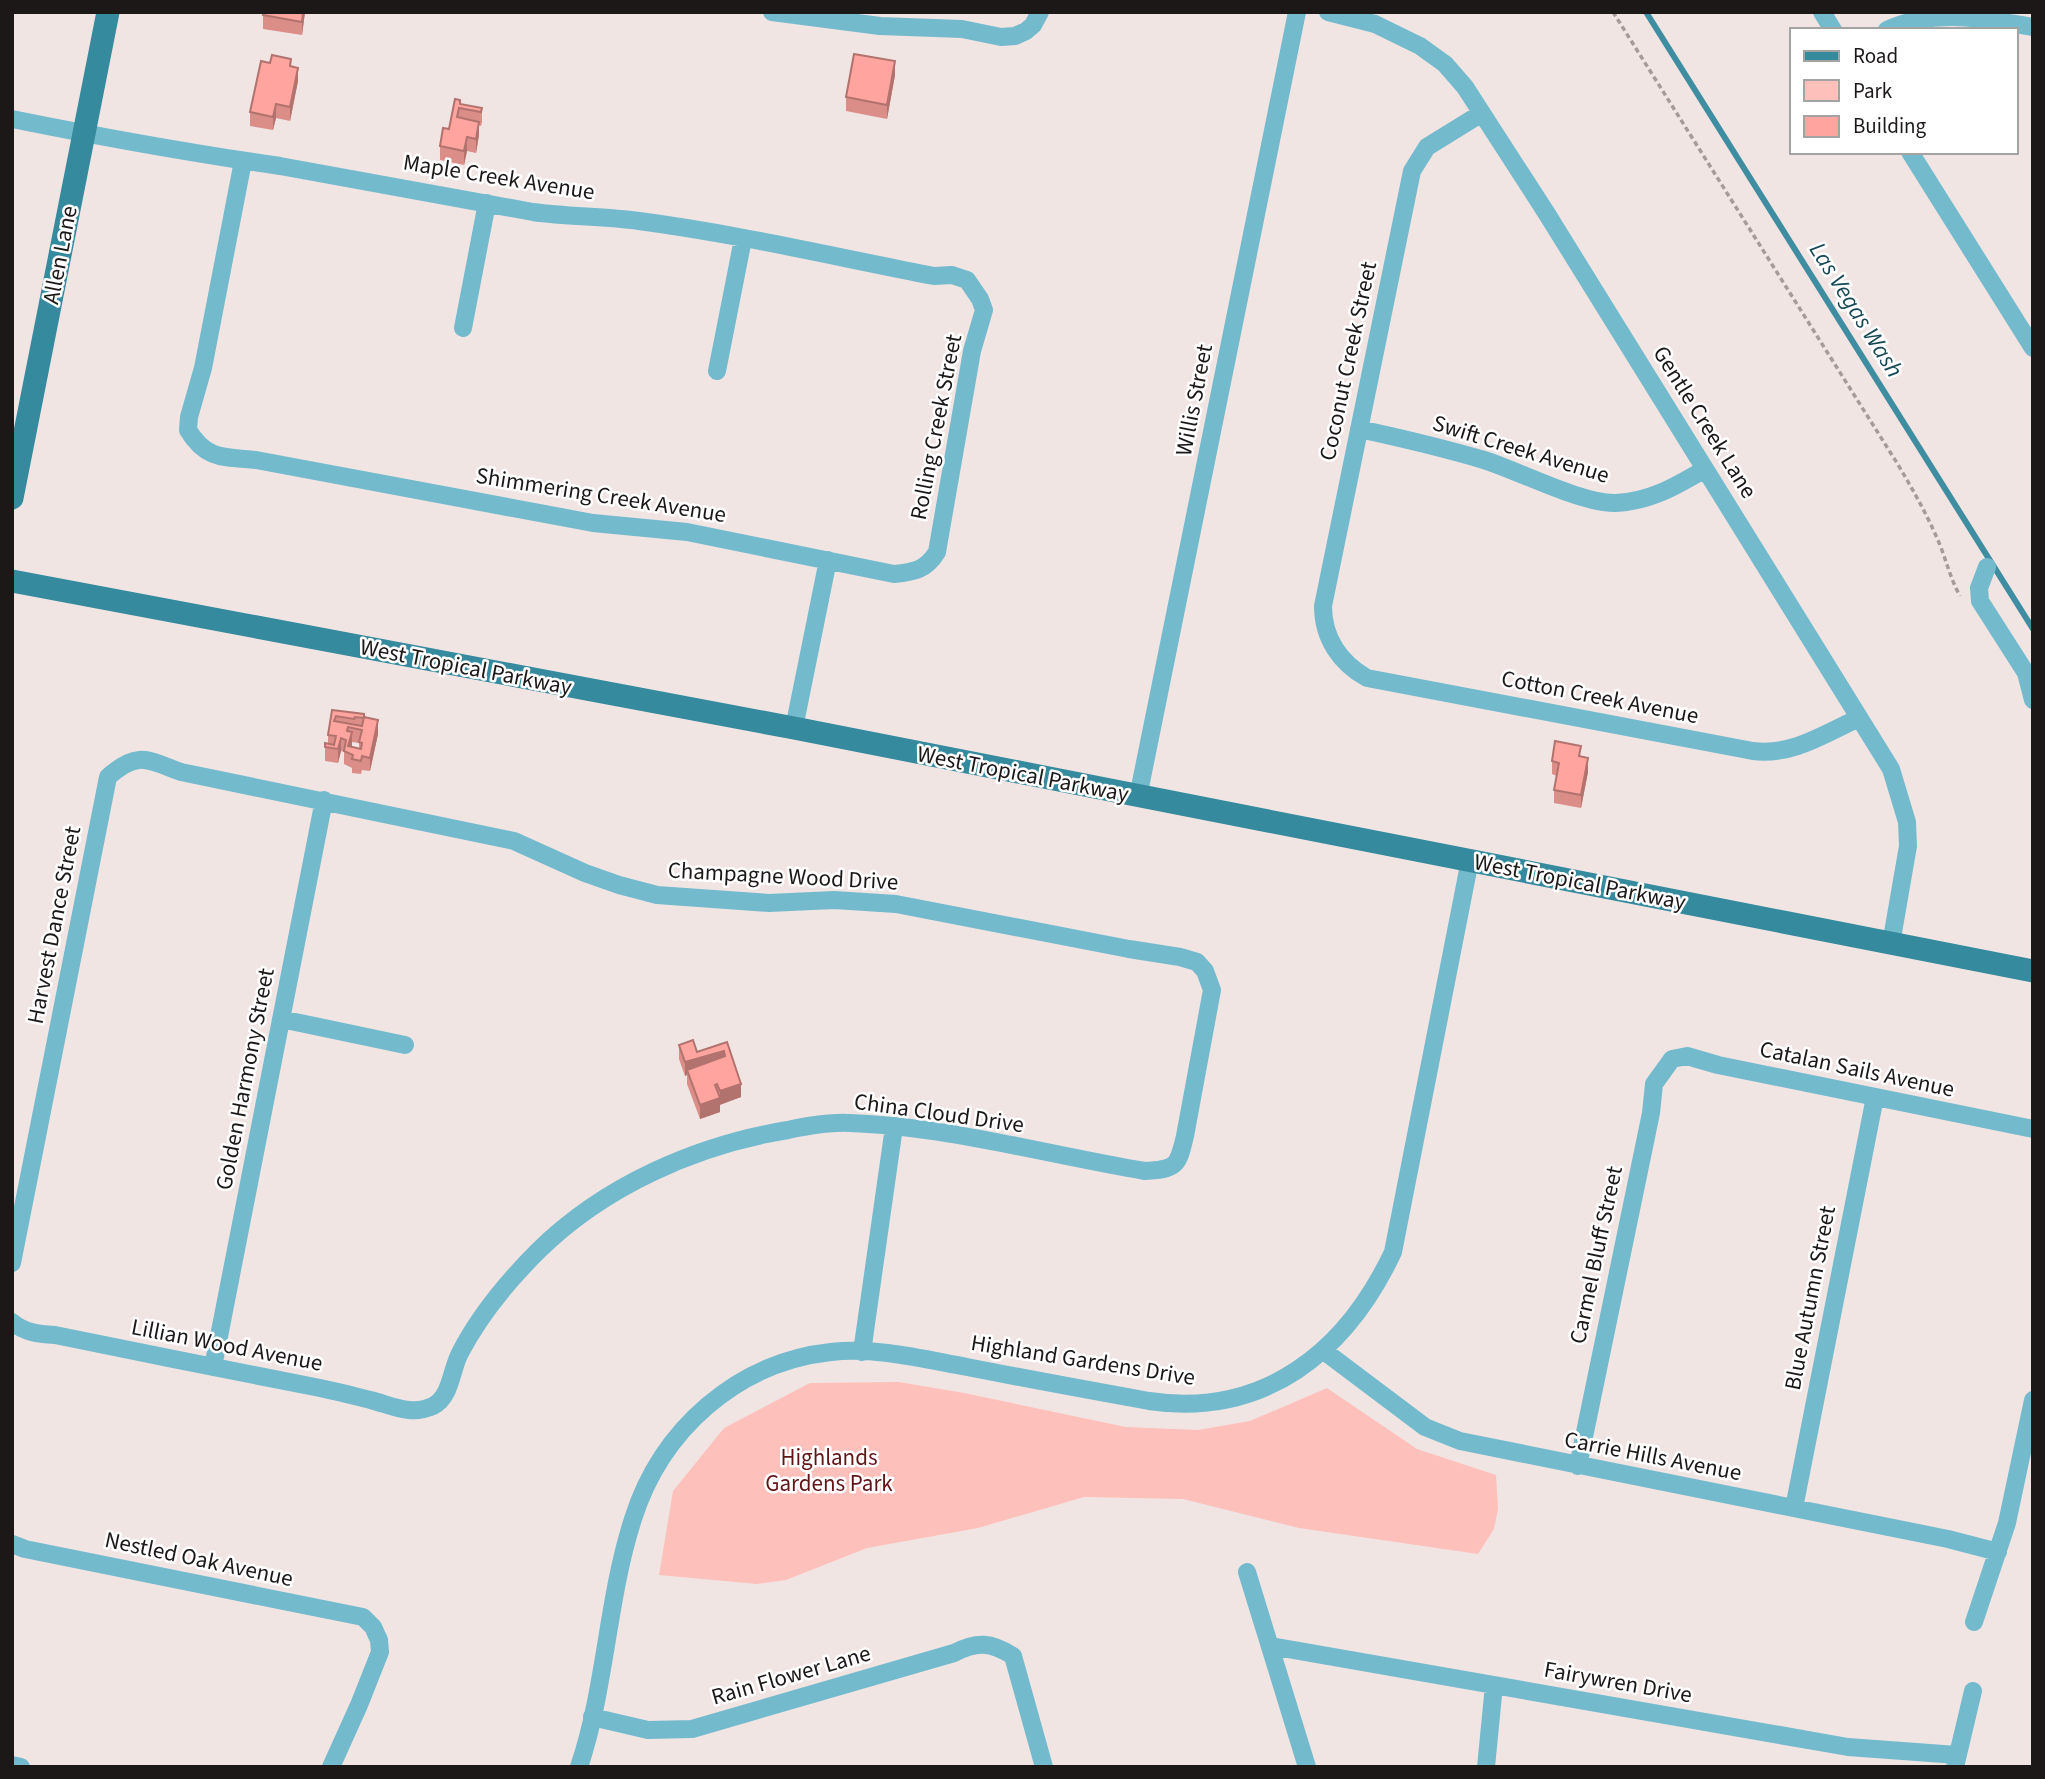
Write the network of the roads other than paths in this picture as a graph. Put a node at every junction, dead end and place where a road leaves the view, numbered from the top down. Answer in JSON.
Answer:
{"nodes":[{"id":1,"x":108,"y":12,"type":"edge"},
{"id":2,"x":772,"y":12,"type":"edge"},
{"id":3,"x":1040,"y":12,"type":"edge"},
{"id":4,"x":1297,"y":12,"type":"edge"},
{"id":5,"x":1328,"y":12,"type":"edge"},
{"id":6,"x":1822,"y":12,"type":"edge"},
{"id":7,"x":2033,"y":27,"type":"edge"},
{"id":8,"x":1832,"y":28,"type":"edge"},
{"id":9,"x":1892,"y":28,"type":"edge"},
{"id":10,"x":1482,"y":113,"type":"junction"},
{"id":11,"x":12,"y":119,"type":"edge"},
{"id":12,"x":84,"y":134,"type":"junction"},
{"id":13,"x":1911,"y":154,"type":"edge"},
{"id":14,"x":243,"y":160,"type":"junction"},
{"id":15,"x":487,"y":203,"type":"junction"},
{"id":16,"x":743,"y":239,"type":"junction"},
{"id":17,"x":973,"y":288,"type":"joint"},
{"id":18,"x":463,"y":328,"type":"dead end"},
{"id":19,"x":2033,"y":348,"type":"edge"},
{"id":20,"x":717,"y":371,"type":"dead end"},
{"id":21,"x":1360,"y":429,"type":"junction"},
{"id":22,"x":1705,"y":469,"type":"junction"},
{"id":23,"x":12,"y":498,"type":"edge"},
{"id":24,"x":828,"y":560,"type":"junction"},
{"id":25,"x":1987,"y":567,"type":"dead end"},
{"id":26,"x":921,"y":570,"type":"joint"},
{"id":27,"x":12,"y":581,"type":"edge"},
{"id":28,"x":1336,"y":650,"type":"joint"},
{"id":29,"x":2033,"y":700,"type":"edge"},
{"id":30,"x":1859,"y":718,"type":"junction"},
{"id":31,"x":794,"y":728,"type":"junction"},
{"id":32,"x":119,"y":767,"type":"joint"},
{"id":33,"x":1138,"y":797,"type":"junction"},
{"id":34,"x":324,"y":800,"type":"junction"},
{"id":35,"x":1470,"y":860,"type":"junction"},
{"id":36,"x":1891,"y":944,"type":"junction"},
{"id":37,"x":2033,"y":971,"type":"edge"},
{"id":38,"x":281,"y":1019,"type":"junction"},
{"id":39,"x":405,"y":1045,"type":"dead end"},
{"id":40,"x":1672,"y":1059,"type":"joint"},
{"id":41,"x":1875,"y":1097,"type":"junction"},
{"id":42,"x":894,"y":1127,"type":"junction"},
{"id":43,"x":2033,"y":1129,"type":"edge"},
{"id":44,"x":1175,"y":1166,"type":"joint"},
{"id":45,"x":12,"y":1263,"type":"edge"},
{"id":46,"x":12,"y":1322,"type":"edge"},
{"id":47,"x":1324,"y":1351,"type":"junction"},
{"id":48,"x":862,"y":1352,"type":"junction"},
{"id":49,"x":213,"y":1367,"type":"junction"},
{"id":50,"x":2033,"y":1400,"type":"edge"},
{"id":51,"x":433,"y":1406,"type":"joint"},
{"id":52,"x":1578,"y":1466,"type":"junction"},
{"id":53,"x":1794,"y":1508,"type":"junction"},
{"id":54,"x":12,"y":1544,"type":"edge"},
{"id":55,"x":1998,"y":1552,"type":"junction"},
{"id":56,"x":1247,"y":1572,"type":"dead end"},
{"id":57,"x":1974,"y":1622,"type":"dead end"},
{"id":58,"x":1271,"y":1646,"type":"junction"},
{"id":59,"x":1494,"y":1685,"type":"junction"},
{"id":60,"x":1973,"y":1691,"type":"dead end"},
{"id":61,"x":592,"y":1717,"type":"junction"},
{"id":62,"x":1956,"y":1761,"type":"edge"},
{"id":63,"x":12,"y":1765,"type":"edge"},
{"id":64,"x":21,"y":1767,"type":"edge"},
{"id":65,"x":331,"y":1767,"type":"edge"},
{"id":66,"x":579,"y":1767,"type":"edge"},
{"id":67,"x":1044,"y":1767,"type":"edge"},
{"id":68,"x":1307,"y":1767,"type":"edge"},
{"id":69,"x":1486,"y":1767,"type":"edge"}],
"edges":[{"from":1,"to":12,"type":"main road","name":"Allen Lane"},
{"from":2,"to":3,"type":"street"},
{"from":4,"to":33,"type":"street","name":"Willis Street"},
{"from":5,"to":10,"type":"street","name":"Gentle Creek Lane"},
{"from":6,"to":8,"type":"street"},
{"from":7,"to":9,"type":"street"},
{"from":10,"to":21,"type":"street","name":"Coconut Creek Street"},
{"from":10,"to":22,"type":"street","name":"Gentle Creek Lane"},
{"from":11,"to":12,"type":"street","name":"Maple Creek Avenue"},
{"from":12,"to":14,"type":"street","name":"Maple Creek Avenue"},
{"from":12,"to":23,"type":"main road","name":"Allen Lane"},
{"from":13,"to":19,"type":"street"},
{"from":14,"to":15,"type":"street","name":"Maple Creek Avenue"},
{"from":14,"to":24,"type":"street","name":"Shimmering Creek Avenue"},
{"from":15,"to":16,"type":"street","name":"Maple Creek Avenue"},
{"from":15,"to":18,"type":"street"},
{"from":16,"to":17,"type":"street","name":"Maple Creek Avenue"},
{"from":16,"to":20,"type":"street"},
{"from":17,"to":26,"type":"street","name":"Rolling Creek Street"},
{"from":21,"to":22,"type":"street","name":"Swift Creek Avenue"},
{"from":21,"to":28,"type":"street","name":"Coconut Creek Street"},
{"from":22,"to":30,"type":"street","name":"Gentle Creek Lane"},
{"from":24,"to":26,"type":"street","name":"Shimmering Creek Avenue"},
{"from":24,"to":31,"type":"street"},
{"from":25,"to":29,"type":"street"},
{"from":27,"to":31,"type":"main road","name":"West Tropical Parkway"},
{"from":28,"to":30,"type":"street","name":"Cotton Creek Avenue"},
{"from":30,"to":36,"type":"street","name":"Gentle Creek Lane"},
{"from":31,"to":33,"type":"main road","name":"West Tropical Parkway"},
{"from":32,"to":34,"type":"street","name":"Champagne Wood Drive"},
{"from":32,"to":45,"type":"street","name":"Harvest Dance Street"},
{"from":33,"to":35,"type":"main road","name":"West Tropical Parkway"},
{"from":34,"to":38,"type":"street","name":"Golden Harmony Street"},
{"from":34,"to":44,"type":"street","name":"Champagne Wood Drive"},
{"from":35,"to":36,"type":"main road","name":"West Tropical Parkway"},
{"from":35,"to":47,"type":"street","name":"Highland Gardens Drive"},
{"from":36,"to":37,"type":"main road","name":"West Tropical Parkway"},
{"from":38,"to":39,"type":"street"},
{"from":38,"to":49,"type":"street","name":"Golden Harmony Street"},
{"from":40,"to":41,"type":"street","name":"Catalan Sails Avenue"},
{"from":40,"to":52,"type":"street","name":"Carmel Bluff Street"},
{"from":41,"to":43,"type":"street","name":"Catalan Sails Avenue"},
{"from":41,"to":53,"type":"street","name":"Blue Autumn Street"},
{"from":42,"to":44,"type":"street","name":"China Cloud Drive"},
{"from":42,"to":48,"type":"street"},
{"from":42,"to":51,"type":"street","name":"China Cloud Drive"},
{"from":46,"to":49,"type":"street","name":"Lillian Wood Avenue"},
{"from":47,"to":48,"type":"street","name":"Highland Gardens Drive"},
{"from":47,"to":52,"type":"street","name":"Carrie Hills Avenue"},
{"from":48,"to":61,"type":"street","name":"Highland Gardens Drive"},
{"from":49,"to":51,"type":"street","name":"Lillian Wood Avenue"},
{"from":50,"to":55,"type":"street"},
{"from":52,"to":53,"type":"street","name":"Carrie Hills Avenue"},
{"from":53,"to":55,"type":"street","name":"Carrie Hills Avenue"},
{"from":54,"to":65,"type":"street","name":"Nestled Oak Avenue"},
{"from":55,"to":57,"type":"street"},
{"from":56,"to":58,"type":"street"},
{"from":58,"to":59,"type":"street","name":"Fairywren Drive"},
{"from":58,"to":68,"type":"street"},
{"from":59,"to":62,"type":"street","name":"Fairywren Drive"},
{"from":59,"to":69,"type":"street"},
{"from":60,"to":62,"type":"street"},
{"from":61,"to":66,"type":"street","name":"Highland Gardens Drive"},
{"from":61,"to":67,"type":"street","name":"Rain Flower Lane"},
{"from":63,"to":64,"type":"street"}]}
